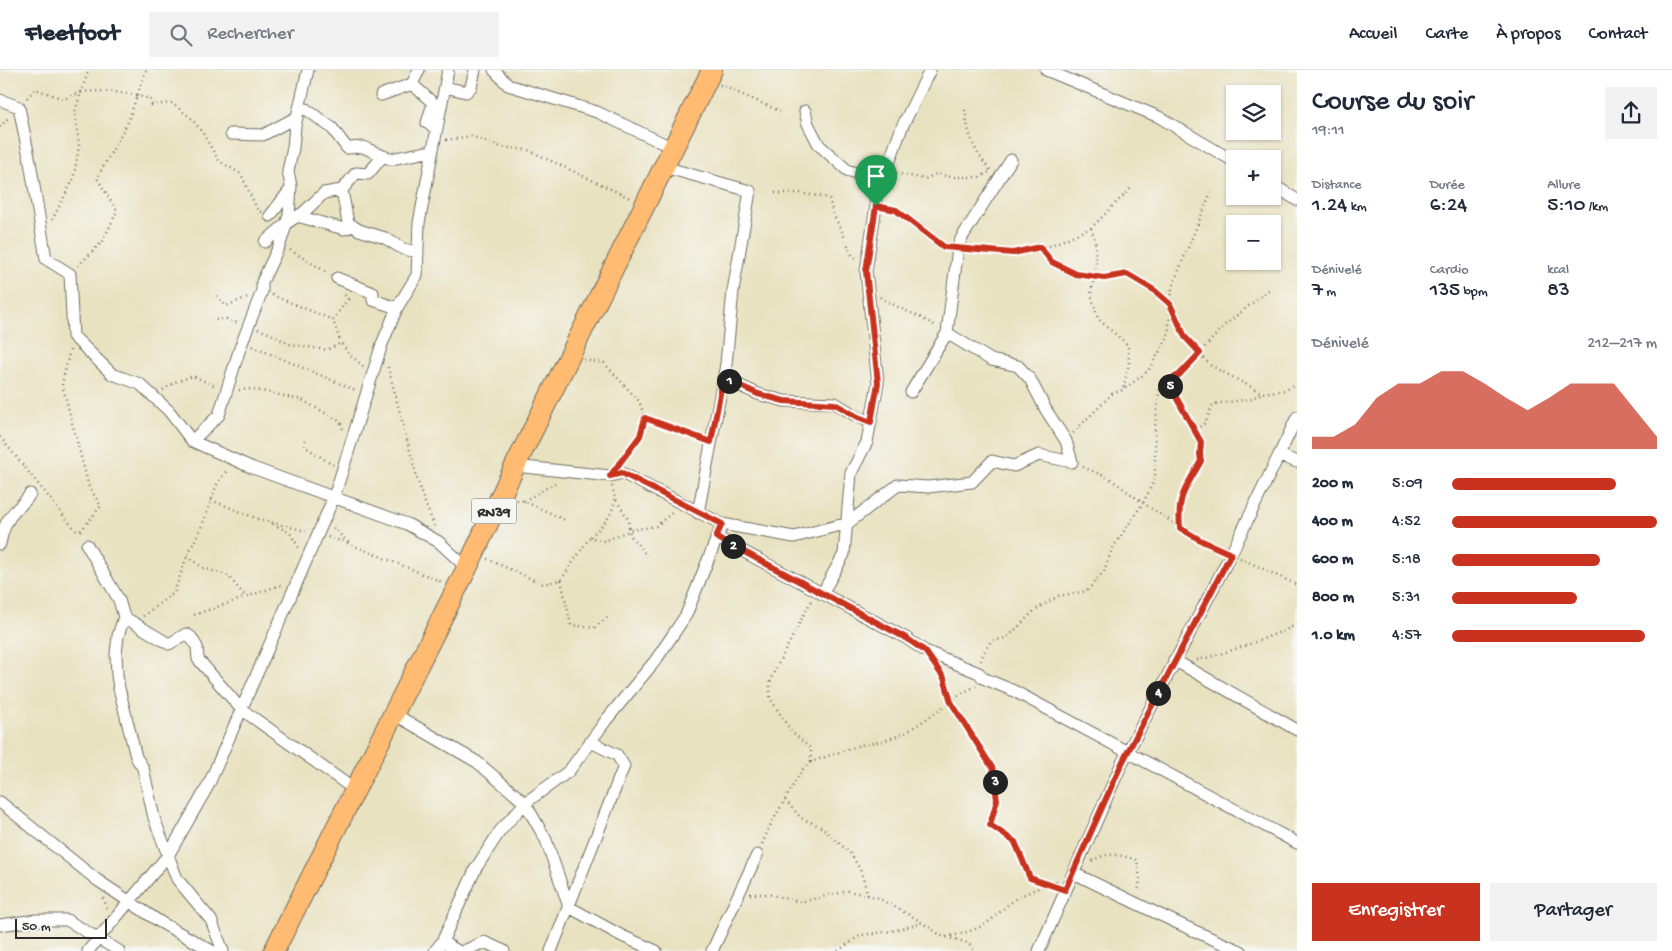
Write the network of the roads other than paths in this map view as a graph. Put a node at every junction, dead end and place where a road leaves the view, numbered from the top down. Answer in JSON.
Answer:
{"nodes":[{"id":1,"x":308,"y":70,"type":"edge"},
{"id":2,"x":419,"y":70,"type":"edge"},
{"id":3,"x":448,"y":70,"type":"edge"},
{"id":4,"x":475,"y":70,"type":"edge"},
{"id":5,"x":494,"y":70,"type":"edge"},
{"id":6,"x":930,"y":70,"type":"edge"},
{"id":7,"x":1046,"y":70,"type":"edge"},
{"id":8,"x":710,"y":75,"type":"edge"},
{"id":9,"x":412,"y":84,"type":"junction"},
{"id":10,"x":445,"y":87,"type":"junction"},
{"id":11,"x":381,"y":95,"type":"dead end"},
{"id":12,"x":0,"y":100,"type":"edge"},
{"id":13,"x":804,"y":111,"type":"dead end"},
{"id":14,"x":298,"y":114,"type":"junction"},
{"id":15,"x":437,"y":129,"type":"junction"},
{"id":16,"x":231,"y":134,"type":"dead end"},
{"id":17,"x":433,"y":147,"type":"junction"},
{"id":18,"x":673,"y":148,"type":"junction"},
{"id":19,"x":383,"y":156,"type":"junction"},
{"id":20,"x":1226,"y":157,"type":"edge"},
{"id":21,"x":1011,"y":160,"type":"dead end"},
{"id":22,"x":664,"y":167,"type":"junction"},
{"id":23,"x":874,"y":179,"type":"junction"},
{"id":24,"x":290,"y":190,"type":"junction"},
{"id":25,"x":342,"y":190,"type":"junction"},
{"id":26,"x":1281,"y":190,"type":"edge"},
{"id":27,"x":1297,"y":200,"type":"edge"},
{"id":28,"x":270,"y":216,"type":"road end"},
{"id":29,"x":292,"y":220,"type":"junction"},
{"id":30,"x":353,"y":226,"type":"junction"},
{"id":31,"x":265,"y":242,"type":"dead end"},
{"id":32,"x":418,"y":252,"type":"junction"},
{"id":33,"x":337,"y":278,"type":"road end"},
{"id":34,"x":397,"y":308,"type":"junction"},
{"id":35,"x":947,"y":333,"type":"junction"},
{"id":36,"x":723,"y":378,"type":"junction"},
{"id":37,"x":911,"y":392,"type":"dead end"},
{"id":38,"x":1297,"y":417,"type":"edge"},
{"id":39,"x":871,"y":422,"type":"junction"},
{"id":40,"x":192,"y":441,"type":"junction"},
{"id":41,"x":1279,"y":455,"type":"junction"},
{"id":42,"x":1297,"y":462,"type":"edge"},
{"id":43,"x":516,"y":466,"type":"junction"},
{"id":44,"x":30,"y":494,"type":"dead end"},
{"id":45,"x":334,"y":497,"type":"junction"},
{"id":46,"x":698,"y":513,"type":"junction"},
{"id":47,"x":848,"y":523,"type":"junction"},
{"id":48,"x":722,"y":524,"type":"junction"},
{"id":49,"x":716,"y":537,"type":"junction"},
{"id":50,"x":0,"y":544,"type":"edge"},
{"id":51,"x":87,"y":545,"type":"road end"},
{"id":52,"x":471,"y":561,"type":"junction"},
{"id":53,"x":819,"y":592,"type":"junction"},
{"id":54,"x":129,"y":620,"type":"junction"},
{"id":55,"x":1174,"y":660,"type":"junction"},
{"id":56,"x":241,"y":709,"type":"junction"},
{"id":57,"x":394,"y":714,"type":"junction"},
{"id":58,"x":1297,"y":730,"type":"edge"},
{"id":59,"x":591,"y":742,"type":"junction"},
{"id":60,"x":1128,"y":753,"type":"junction"},
{"id":61,"x":355,"y":790,"type":"junction"},
{"id":62,"x":0,"y":802,"type":"edge"},
{"id":63,"x":525,"y":803,"type":"junction"},
{"id":64,"x":1297,"y":843,"type":"edge"},
{"id":65,"x":169,"y":854,"type":"junction"},
{"id":66,"x":757,"y":855,"type":"road end"},
{"id":67,"x":1073,"y":873,"type":"junction"},
{"id":68,"x":130,"y":902,"type":"junction"},
{"id":69,"x":569,"y":908,"type":"junction"},
{"id":70,"x":0,"y":925,"type":"edge"},
{"id":71,"x":98,"y":938,"type":"junction"},
{"id":72,"x":442,"y":942,"type":"junction"},
{"id":73,"x":88,"y":951,"type":"edge"},
{"id":74,"x":119,"y":951,"type":"edge"},
{"id":75,"x":212,"y":951,"type":"edge"},
{"id":76,"x":224,"y":951,"type":"edge"},
{"id":77,"x":274,"y":951,"type":"edge"},
{"id":78,"x":435,"y":951,"type":"edge"},
{"id":79,"x":458,"y":951,"type":"edge"},
{"id":80,"x":464,"y":951,"type":"edge"},
{"id":81,"x":504,"y":951,"type":"edge"},
{"id":82,"x":551,"y":951,"type":"edge"},
{"id":83,"x":656,"y":951,"type":"edge"},
{"id":84,"x":712,"y":951,"type":"edge"},
{"id":85,"x":1039,"y":951,"type":"edge"},
{"id":86,"x":1241,"y":951,"type":"edge"}],
"edges":[{"from":1,"to":14,"type":"street"},
{"from":2,"to":9,"type":"street"},
{"from":3,"to":10,"type":"street"},
{"from":4,"to":10,"type":"street"},
{"from":5,"to":18,"type":"street"},
{"from":6,"to":23,"type":"street"},
{"from":7,"to":20,"type":"street"},
{"from":8,"to":18,"type":"highway","number":"RN39"},
{"from":9,"to":11,"type":"street"},
{"from":9,"to":15,"type":"street"},
{"from":10,"to":15,"type":"street"},
{"from":12,"to":40,"type":"street"},
{"from":13,"to":23,"type":"street"},
{"from":14,"to":16,"type":"street"},
{"from":14,"to":19,"type":"street"},
{"from":14,"to":24,"type":"street"},
{"from":15,"to":17,"type":"street"},
{"from":17,"to":19,"type":"street"},
{"from":17,"to":32,"type":"street"},
{"from":18,"to":22,"type":"highway","number":"RN39"},
{"from":19,"to":25,"type":"street"},
{"from":21,"to":35,"type":"street"},
{"from":22,"to":36,"type":"street"},
{"from":22,"to":43,"type":"highway","number":"RN39"},
{"from":23,"to":39,"type":"street"},
{"from":24,"to":28,"type":"street"},
{"from":24,"to":29,"type":"street"},
{"from":25,"to":29,"type":"street"},
{"from":25,"to":30,"type":"street"},
{"from":26,"to":27,"type":"street"},
{"from":29,"to":30,"type":"street"},
{"from":29,"to":31,"type":"street"},
{"from":29,"to":40,"type":"street"},
{"from":30,"to":32,"type":"street"},
{"from":32,"to":34,"type":"street"},
{"from":33,"to":34,"type":"street"},
{"from":34,"to":45,"type":"street"},
{"from":35,"to":37,"type":"street"},
{"from":35,"to":47,"type":"street"},
{"from":36,"to":39,"type":"street"},
{"from":36,"to":46,"type":"street"},
{"from":38,"to":41,"type":"street"},
{"from":39,"to":47,"type":"street"},
{"from":40,"to":45,"type":"street"},
{"from":41,"to":42,"type":"street"},
{"from":41,"to":55,"type":"street"},
{"from":43,"to":46,"type":"street"},
{"from":43,"to":52,"type":"highway","number":"RN39"},
{"from":44,"to":50,"type":"street"},
{"from":45,"to":52,"type":"street"},
{"from":45,"to":56,"type":"street"},
{"from":46,"to":48,"type":"street"},
{"from":47,"to":48,"type":"street"},
{"from":47,"to":53,"type":"street"},
{"from":48,"to":49,"type":"street"},
{"from":49,"to":53,"type":"street"},
{"from":49,"to":59,"type":"street"},
{"from":51,"to":54,"type":"street"},
{"from":52,"to":57,"type":"highway","number":"RN39"},
{"from":53,"to":60,"type":"street"},
{"from":54,"to":56,"type":"street"},
{"from":54,"to":65,"type":"street"},
{"from":55,"to":58,"type":"street"},
{"from":55,"to":60,"type":"street"},
{"from":56,"to":61,"type":"street"},
{"from":56,"to":65,"type":"street"},
{"from":57,"to":61,"type":"highway","number":"RN39"},
{"from":57,"to":63,"type":"street"},
{"from":59,"to":63,"type":"street"},
{"from":59,"to":69,"type":"street"},
{"from":60,"to":64,"type":"street"},
{"from":60,"to":67,"type":"street"},
{"from":61,"to":77,"type":"highway","number":"RN39"},
{"from":62,"to":68,"type":"street"},
{"from":63,"to":69,"type":"street"},
{"from":63,"to":72,"type":"street"},
{"from":65,"to":68,"type":"street"},
{"from":65,"to":76,"type":"street"},
{"from":66,"to":84,"type":"street"},
{"from":67,"to":85,"type":"street"},
{"from":67,"to":86,"type":"street"},
{"from":68,"to":71,"type":"street"},
{"from":68,"to":75,"type":"street"},
{"from":69,"to":82,"type":"street"},
{"from":69,"to":83,"type":"street"},
{"from":70,"to":71,"type":"street"},
{"from":71,"to":73,"type":"street"},
{"from":71,"to":74,"type":"street"},
{"from":72,"to":78,"type":"street"},
{"from":72,"to":79,"type":"street"},
{"from":80,"to":81,"type":"street"}]}
